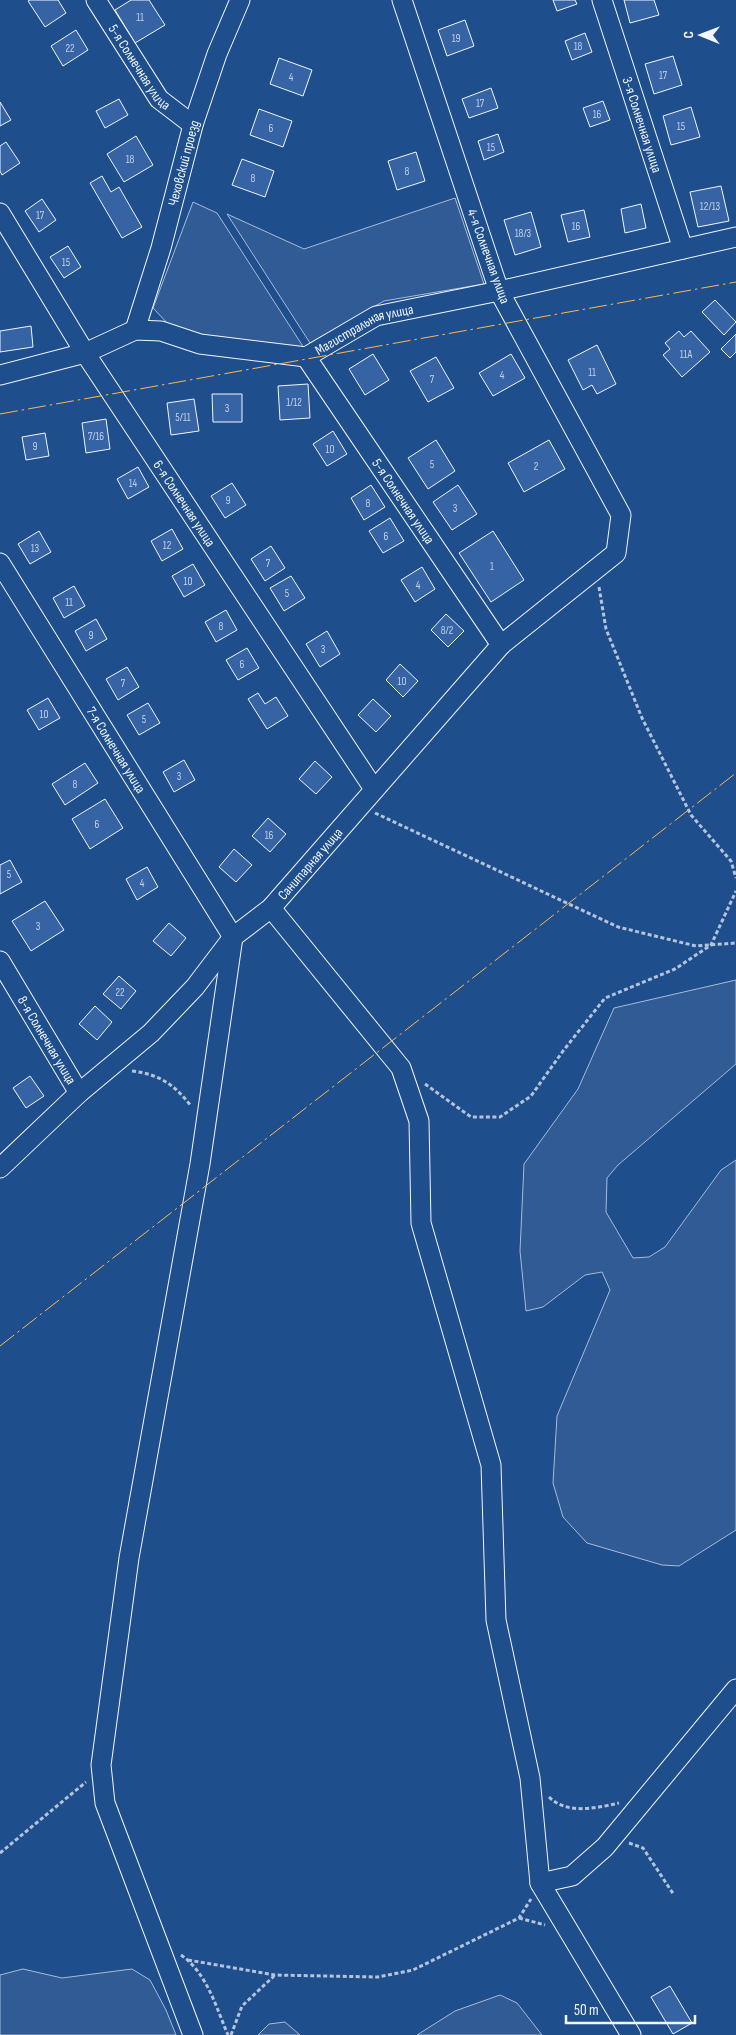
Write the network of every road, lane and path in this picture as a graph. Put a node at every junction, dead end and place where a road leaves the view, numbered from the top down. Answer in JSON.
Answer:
{"nodes":[{"id":1,"x":96,"y":0,"type":"edge"},
{"id":2,"x":240,"y":0,"type":"edge"},
{"id":3,"x":402,"y":0,"type":"edge"},
{"id":4,"x":602,"y":0,"type":"edge"},
{"id":5,"x":193,"y":125,"type":"junction"},
{"id":6,"x":0,"y":213,"type":"edge"},
{"id":7,"x":736,"y":237,"type":"edge"},
{"id":8,"x":683,"y":249,"type":"junction"},
{"id":9,"x":499,"y":291,"type":"junction"},
{"id":10,"x":135,"y":330,"type":"junction"},
{"id":11,"x":85,"y":353,"type":"junction"},
{"id":12,"x":306,"y":357,"type":"junction"},
{"id":13,"x":0,"y":375,"type":"edge"},
{"id":14,"x":616,"y":553,"type":"joint"},
{"id":15,"x":0,"y":563,"type":"edge"},
{"id":16,"x":595,"y":569,"type":"junction"},
{"id":17,"x":500,"y":645,"type":"junction"},
{"id":18,"x":374,"y":789,"type":"junction"},
{"id":19,"x":362,"y":803,"type":"junction"},
{"id":20,"x":736,"y":878,"type":"edge"},
{"id":21,"x":736,"y":891,"type":"edge"},
{"id":22,"x":271,"y":908,"type":"junction"},
{"id":23,"x":234,"y":937,"type":"junction"},
{"id":24,"x":736,"y":943,"type":"edge"},
{"id":25,"x":711,"y":945,"type":"junction"},
{"id":26,"x":0,"y":961,"type":"edge"},
{"id":27,"x":401,"y":1068,"type":"junction"},
{"id":28,"x":126,"y":1072,"type":"dead end"},
{"id":29,"x":79,"y":1093,"type":"junction"},
{"id":30,"x":194,"y":1111,"type":"dead end"},
{"id":31,"x":0,"y":1168,"type":"edge"},
{"id":32,"x":736,"y":1689,"type":"edge"},
{"id":33,"x":101,"y":1765,"type":"junction"},
{"id":34,"x":530,"y":1778,"type":"junction"},
{"id":35,"x":620,"y":1803,"type":"dead end"},
{"id":36,"x":605,"y":1847,"type":"junction"},
{"id":37,"x":0,"y":1854,"type":"edge"},
{"id":38,"x":540,"y":1883,"type":"junction"},
{"id":39,"x":674,"y":1895,"type":"dead end"},
{"id":40,"x":154,"y":1936,"type":"junction"},
{"id":41,"x":188,"y":1960,"type":"junction"},
{"id":42,"x":275,"y":1975,"type":"junction"},
{"id":43,"x":193,"y":2035,"type":"edge"},
{"id":44,"x":229,"y":2035,"type":"edge"},
{"id":45,"x":631,"y":2035,"type":"edge"}],
"edges":[{"from":1,"to":5,"type":"street","name":"5-я Солнечная улица"},
{"from":2,"to":5,"type":"street","name":"Чеховский проезд"},
{"from":3,"to":9,"type":"street","name":"4-я Солнечная улица"},
{"from":4,"to":8,"type":"street","name":"3-я Солнечная улица"},
{"from":5,"to":10,"type":"street","name":"Чеховский проезд"},
{"from":6,"to":11,"type":"street","name":"6-я Солнечная улица"},
{"from":7,"to":8,"type":"street","name":"Магистральная улица"},
{"from":8,"to":9,"type":"street","name":"Магистральная улица"},
{"from":9,"to":12,"type":"street","name":"Магистральная улица"},
{"from":9,"to":14,"type":"street","name":"4-я Солнечная улица"},
{"from":10,"to":11,"type":"street","name":"Магистральная улица"},
{"from":10,"to":12,"type":"street","name":"Магистральная улица"},
{"from":11,"to":13,"type":"street","name":"Магистральная улица"},
{"from":11,"to":18,"type":"street","name":"6-я Солнечная улица"},
{"from":12,"to":17,"type":"street","name":"5-я Солнечная улица"},
{"from":14,"to":16,"type":"street","name":"Санитарная улица"},
{"from":15,"to":23,"type":"street","name":"7-я Солнечная улица"},
{"from":16,"to":17,"type":"street","name":"Санитарная улица"},
{"from":16,"to":20,"type":"path"},
{"from":17,"to":18,"type":"street","name":"Санитарная улица"},
{"from":18,"to":19,"type":"street","name":"Санитарная улица"},
{"from":19,"to":22,"type":"street","name":"Санитарная улица"},
{"from":19,"to":25,"type":"path"},
{"from":21,"to":25,"type":"path"},
{"from":22,"to":23,"type":"street","name":"Санитарная улица"},
{"from":22,"to":27,"type":"street"},
{"from":23,"to":29,"type":"street","name":"Санитарная улица"},
{"from":23,"to":33,"type":"street"},
{"from":24,"to":25,"type":"path"},
{"from":25,"to":27,"type":"path"},
{"from":26,"to":29,"type":"street","name":"8-я Солнечная улица"},
{"from":27,"to":34,"type":"street"},
{"from":28,"to":30,"type":"path"},
{"from":29,"to":31,"type":"street","name":"Санитарная улица"},
{"from":32,"to":36,"type":"street"},
{"from":33,"to":37,"type":"path"},
{"from":33,"to":40,"type":"street"},
{"from":34,"to":35,"type":"path"},
{"from":34,"to":38,"type":"street"},
{"from":36,"to":38,"type":"street"},
{"from":36,"to":39,"type":"path"},
{"from":38,"to":42,"type":"path"},
{"from":38,"to":45,"type":"street"},
{"from":40,"to":41,"type":"path"},
{"from":40,"to":43,"type":"street"},
{"from":41,"to":42,"type":"path"},
{"from":41,"to":44,"type":"path"},
{"from":42,"to":44,"type":"path"}]}
